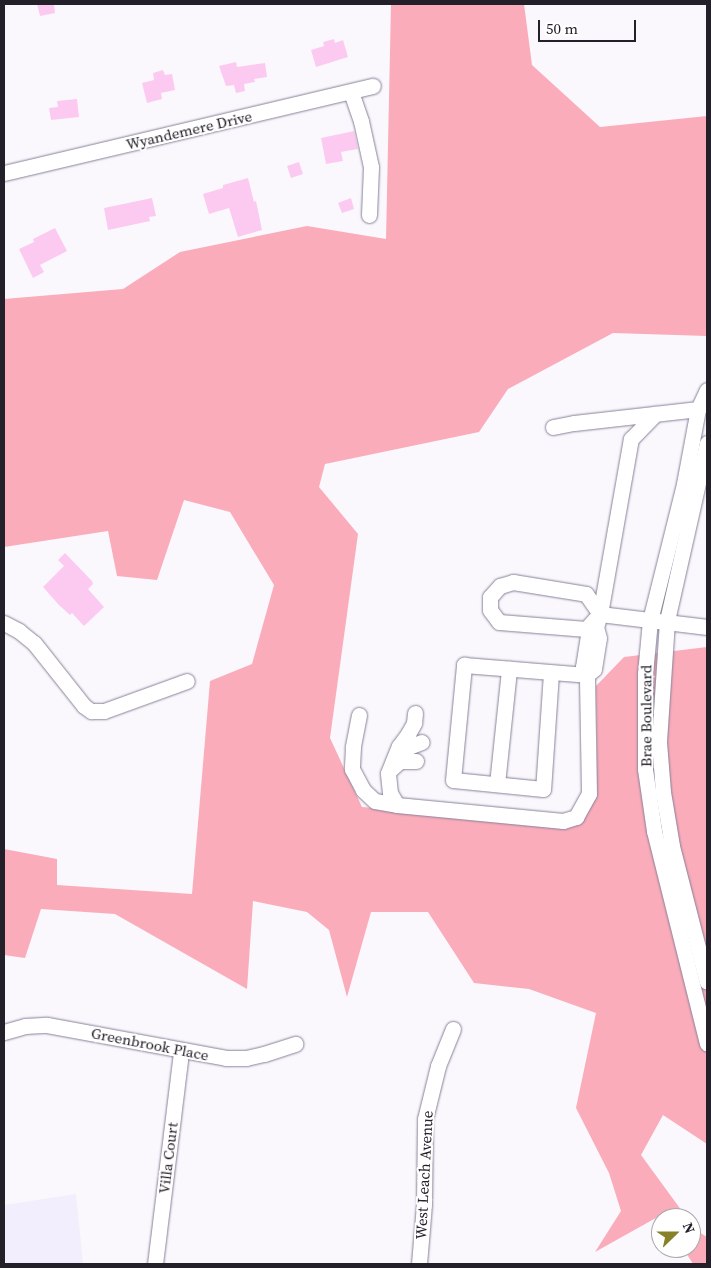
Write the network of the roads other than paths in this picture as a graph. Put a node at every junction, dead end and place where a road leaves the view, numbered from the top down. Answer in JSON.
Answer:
{"nodes":[{"id":1,"x":373,"y":86,"type":"dead end"},
{"id":2,"x":351,"y":92,"type":"junction"},
{"id":3,"x":4,"y":173,"type":"edge"},
{"id":4,"x":369,"y":215,"type":"dead end"},
{"id":5,"x":707,"y":390,"type":"edge"},
{"id":6,"x":698,"y":409,"type":"junction"},
{"id":7,"x":655,"y":414,"type":"junction"},
{"id":8,"x":614,"y":420,"type":"junction"},
{"id":9,"x":553,"y":428,"type":"dead end"},
{"id":10,"x":631,"y":439,"type":"junction"},
{"id":11,"x":707,"y":443,"type":"edge"},
{"id":12,"x":598,"y":620,"type":"junction"},
{"id":13,"x":650,"y":620,"type":"junction"},
{"id":14,"x":667,"y":621,"type":"junction"},
{"id":15,"x":4,"y":623,"type":"edge"},
{"id":16,"x":707,"y":626,"type":"edge"},
{"id":17,"x":509,"y":669,"type":"junction"},
{"id":18,"x":552,"y":673,"type":"junction"},
{"id":19,"x":587,"y":675,"type":"junction"},
{"id":20,"x":187,"y":681,"type":"dead end"},
{"id":21,"x":415,"y":713,"type":"dead end"},
{"id":22,"x":358,"y":715,"type":"dead end"},
{"id":23,"x":422,"y":742,"type":"dead end"},
{"id":24,"x":416,"y":761,"type":"dead end"},
{"id":25,"x":388,"y":773,"type":"junction"},
{"id":26,"x":497,"y":784,"type":"junction"},
{"id":27,"x":397,"y":806,"type":"junction"},
{"id":28,"x":707,"y":982,"type":"edge"},
{"id":29,"x":453,"y":1029,"type":"dead end"},
{"id":30,"x":4,"y":1032,"type":"edge"},
{"id":31,"x":707,"y":1043,"type":"edge"},
{"id":32,"x":295,"y":1044,"type":"dead end"},
{"id":33,"x":181,"y":1051,"type":"junction"},
{"id":34,"x":155,"y":1264,"type":"edge"},
{"id":35,"x":419,"y":1264,"type":"edge"}],
"edges":[{"from":1,"to":2,"type":"street","name":"Wyandemere Drive"},
{"from":2,"to":3,"type":"street","name":"Wyandemere Drive"},
{"from":2,"to":4,"type":"street"},
{"from":5,"to":6,"type":"street","name":"Brae Boulevard"},
{"from":6,"to":7,"type":"street"},
{"from":6,"to":13,"type":"street","name":"Brae Boulevard"},
{"from":7,"to":8,"type":"street"},
{"from":7,"to":10,"type":"street"},
{"from":8,"to":9,"type":"street"},
{"from":8,"to":10,"type":"street"},
{"from":10,"to":12,"type":"street"},
{"from":11,"to":14,"type":"street","name":"Brae Boulevard"},
{"from":12,"to":12,"type":"street"},
{"from":12,"to":13,"type":"street"},
{"from":12,"to":19,"type":"street"},
{"from":13,"to":14,"type":"street"},
{"from":13,"to":31,"type":"street","name":"Brae Boulevard"},
{"from":14,"to":16,"type":"street"},
{"from":14,"to":28,"type":"street","name":"Brae Boulevard"},
{"from":15,"to":20,"type":"street"},
{"from":17,"to":18,"type":"street"},
{"from":17,"to":26,"type":"street"},
{"from":17,"to":26,"type":"street"},
{"from":18,"to":19,"type":"street"},
{"from":18,"to":26,"type":"street"},
{"from":19,"to":27,"type":"street"},
{"from":21,"to":25,"type":"street"},
{"from":22,"to":27,"type":"street"},
{"from":23,"to":25,"type":"street"},
{"from":24,"to":25,"type":"street"},
{"from":25,"to":27,"type":"street"},
{"from":29,"to":35,"type":"street","name":"West Leach Avenue"},
{"from":30,"to":33,"type":"street","name":"Greenbrook Place"},
{"from":32,"to":33,"type":"street","name":"Greenbrook Place"},
{"from":33,"to":34,"type":"street","name":"Villa Court"}]}
